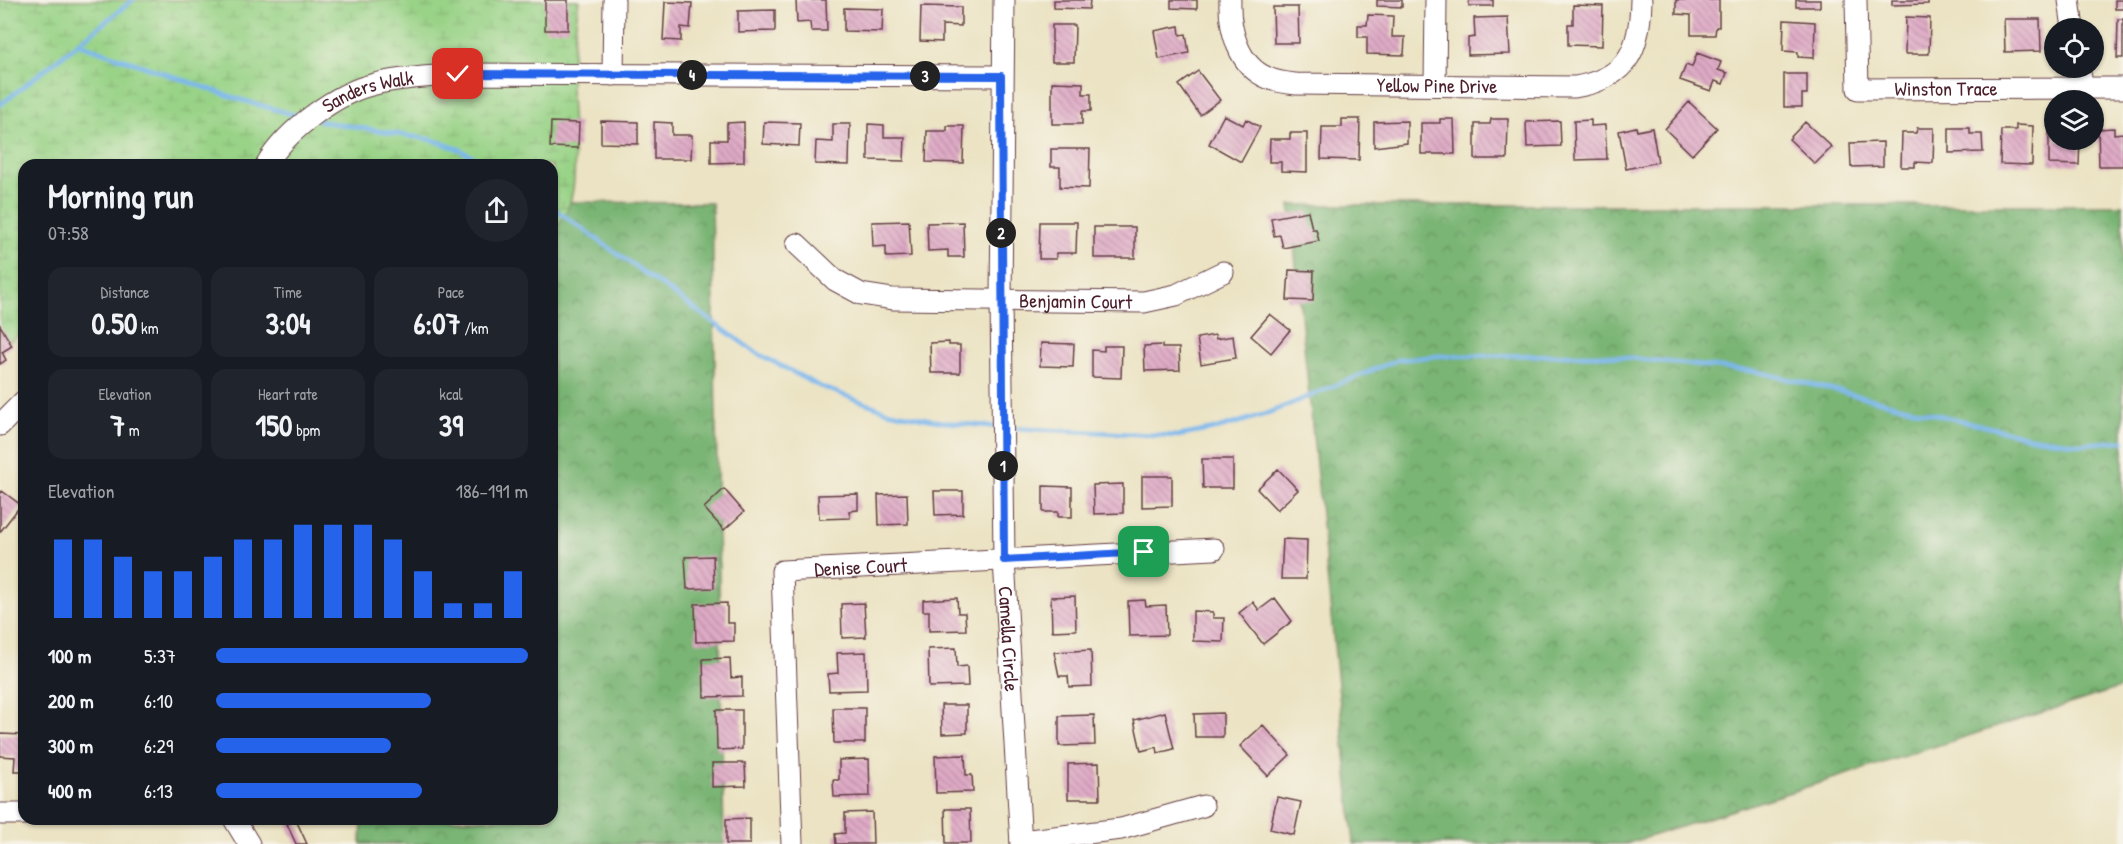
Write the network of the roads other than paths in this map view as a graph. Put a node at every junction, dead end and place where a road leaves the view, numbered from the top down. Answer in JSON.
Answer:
{"nodes":[{"id":1,"x":614,"y":0,"type":"edge"},
{"id":2,"x":1004,"y":0,"type":"edge"},
{"id":3,"x":1230,"y":0,"type":"edge"},
{"id":4,"x":1436,"y":0,"type":"edge"},
{"id":5,"x":1641,"y":0,"type":"edge"},
{"id":6,"x":1856,"y":0,"type":"edge"},
{"id":7,"x":2069,"y":0,"type":"edge"},
{"id":8,"x":2072,"y":18,"type":"edge"},
{"id":9,"x":613,"y":75,"type":"junction"},
{"id":10,"x":1001,"y":76,"type":"junction"},
{"id":11,"x":2081,"y":78,"type":"edge"},
{"id":12,"x":1435,"y":85,"type":"junction"},
{"id":13,"x":2123,"y":88,"type":"edge"},
{"id":14,"x":2083,"y":89,"type":"junction"},
{"id":15,"x":270,"y":159,"type":"edge"},
{"id":16,"x":797,"y":244,"type":"dead end"},
{"id":17,"x":1223,"y":272,"type":"dead end"},
{"id":18,"x":1001,"y":299,"type":"junction"},
{"id":19,"x":18,"y":407,"type":"edge"},
{"id":20,"x":0,"y":425,"type":"edge"},
{"id":21,"x":1214,"y":549,"type":"dead end"},
{"id":22,"x":1004,"y":560,"type":"junction"},
{"id":23,"x":1203,"y":806,"type":"dead end"},
{"id":24,"x":0,"y":814,"type":"edge"},
{"id":25,"x":18,"y":814,"type":"edge"},
{"id":26,"x":238,"y":825,"type":"edge"},
{"id":27,"x":1021,"y":843,"type":"edge"},
{"id":28,"x":249,"y":844,"type":"edge"},
{"id":29,"x":792,"y":844,"type":"edge"}],
"edges":[{"from":1,"to":9,"type":"street"},
{"from":2,"to":10,"type":"street","name":"Camella Circle"},
{"from":3,"to":12,"type":"street","name":"Yellow Pine Drive"},
{"from":4,"to":12,"type":"street"},
{"from":5,"to":12,"type":"street","name":"Yellow Pine Drive"},
{"from":6,"to":14,"type":"street","name":"Winston Trace"},
{"from":7,"to":8,"type":"street"},
{"from":9,"to":10,"type":"street","name":"Sanders Walk"},
{"from":9,"to":15,"type":"street","name":"Sanders Walk"},
{"from":10,"to":18,"type":"street","name":"Camella Circle"},
{"from":11,"to":14,"type":"street"},
{"from":13,"to":14,"type":"street","name":"Winston Trace"},
{"from":16,"to":18,"type":"street","name":"Benjamin Court"},
{"from":17,"to":18,"type":"street","name":"Benjamin Court"},
{"from":18,"to":22,"type":"street","name":"Camella Circle"},
{"from":19,"to":20,"type":"street"},
{"from":21,"to":22,"type":"street","name":"Denise Court"},
{"from":22,"to":27,"type":"street","name":"Camella Circle"},
{"from":22,"to":29,"type":"street","name":"Denise Court"},
{"from":23,"to":27,"type":"street"},
{"from":24,"to":25,"type":"street"},
{"from":26,"to":28,"type":"street"}]}
